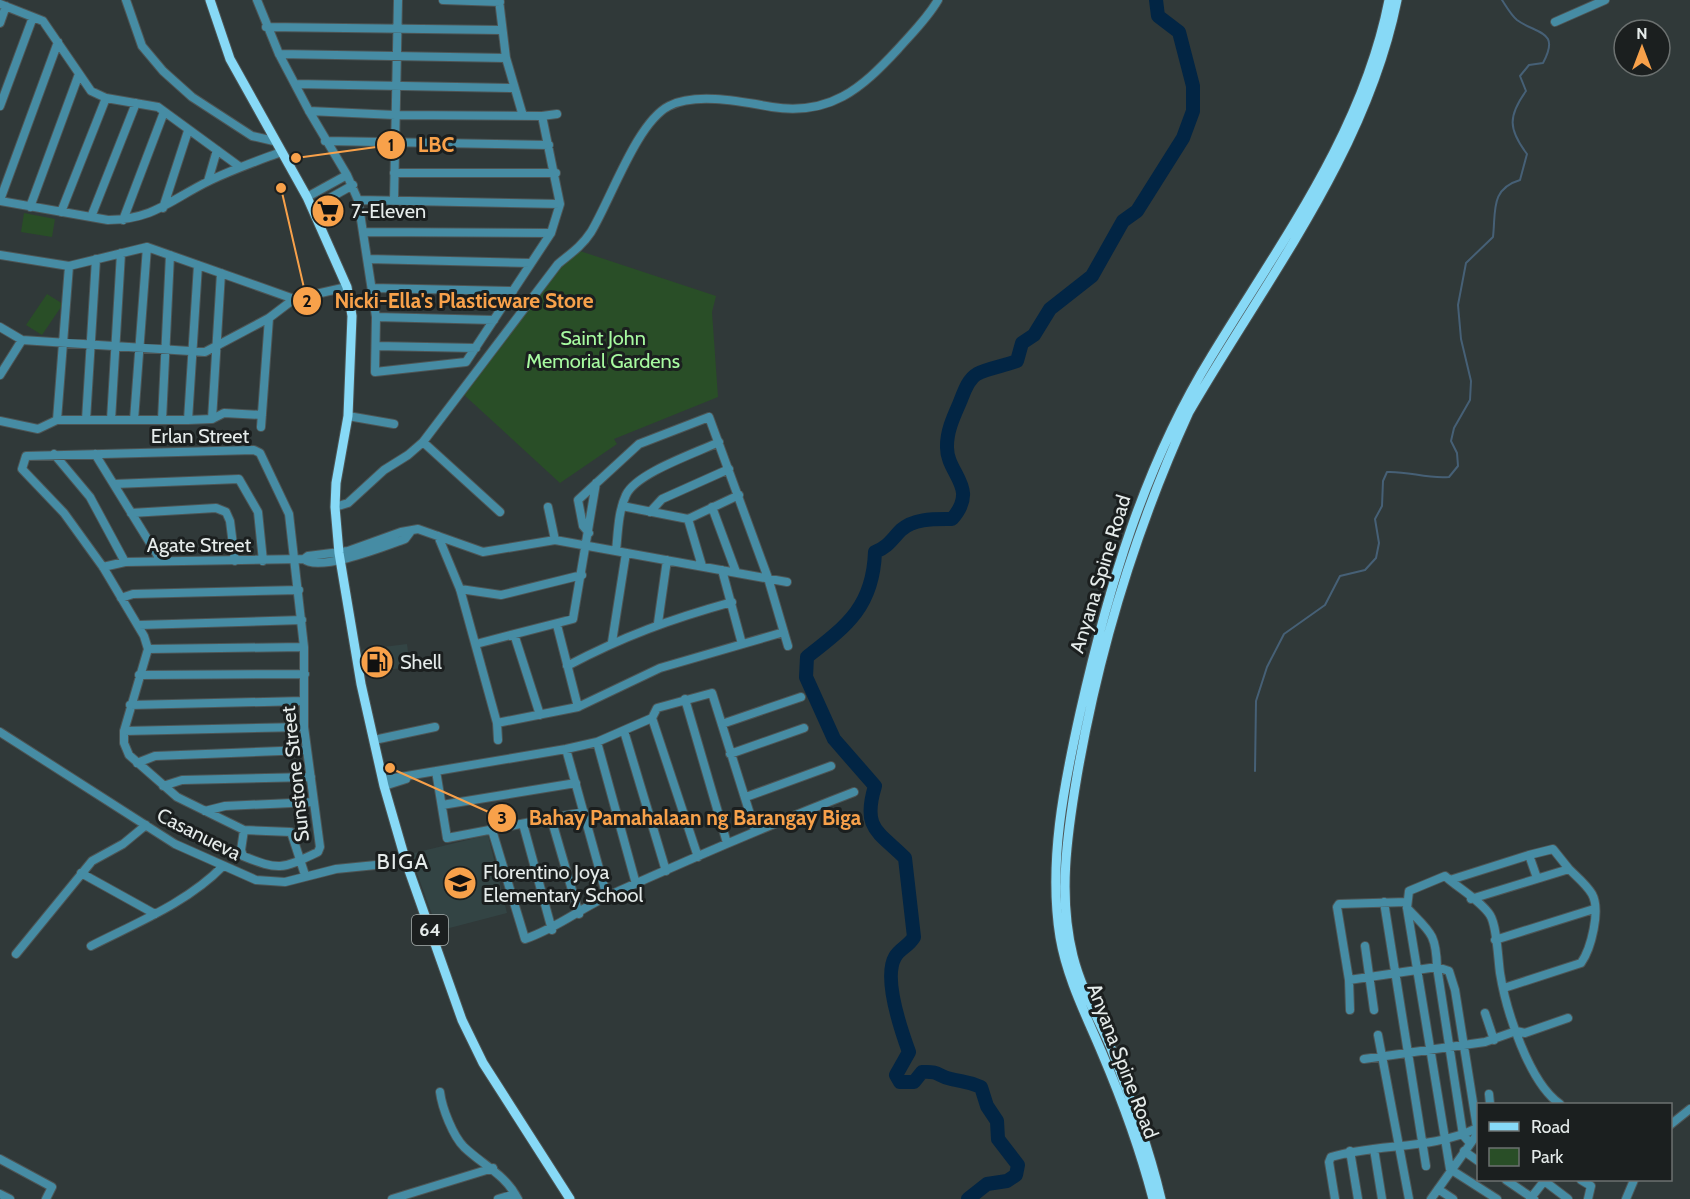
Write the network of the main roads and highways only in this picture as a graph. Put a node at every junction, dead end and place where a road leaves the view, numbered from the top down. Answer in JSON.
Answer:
{"nodes":[{"id":1,"x":210,"y":0,"type":"edge"},
{"id":2,"x":1389,"y":0,"type":"edge"},
{"id":3,"x":1397,"y":0,"type":"edge"},
{"id":4,"x":570,"y":1199,"type":"edge"},
{"id":5,"x":1153,"y":1199,"type":"edge"},
{"id":6,"x":1161,"y":1199,"type":"edge"}],
"edges":[{"from":1,"to":4,"type":"main road","number":"64"},
{"from":2,"to":5,"type":"main road","name":"Anyana Spine Road"},
{"from":3,"to":6,"type":"main road","name":"Anyana Spine Road"}]}
